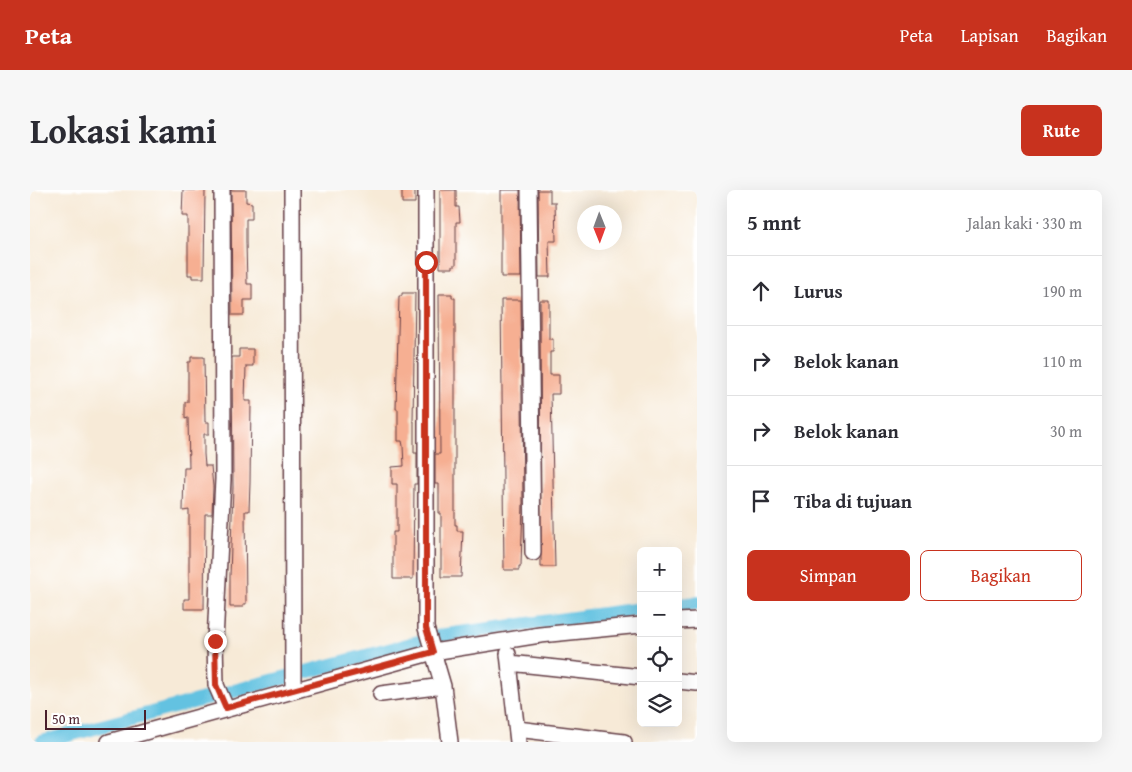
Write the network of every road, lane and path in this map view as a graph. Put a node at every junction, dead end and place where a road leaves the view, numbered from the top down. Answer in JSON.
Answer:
{"nodes":[{"id":1,"x":222,"y":190,"type":"edge"},
{"id":2,"x":292,"y":190,"type":"edge"},
{"id":3,"x":426,"y":190,"type":"edge"},
{"id":4,"x":529,"y":190,"type":"edge"},
{"id":5,"x":533,"y":554,"type":"dead end"},
{"id":6,"x":697,"y":620,"type":"edge"},
{"id":7,"x":682,"y":622,"type":"edge"},
{"id":8,"x":637,"y":625,"type":"edge"},
{"id":9,"x":506,"y":640,"type":"junction"},
{"id":10,"x":433,"y":652,"type":"junction"},
{"id":11,"x":510,"y":663,"type":"junction"},
{"id":12,"x":637,"y":677,"type":"edge"},
{"id":13,"x":682,"y":681,"type":"edge"},
{"id":14,"x":697,"y":683,"type":"edge"},
{"id":15,"x":444,"y":686,"type":"junction"},
{"id":16,"x":293,"y":689,"type":"junction"},
{"id":17,"x":381,"y":694,"type":"dead end"},
{"id":18,"x":226,"y":708,"type":"junction"},
{"id":19,"x":517,"y":736,"type":"edge"},
{"id":20,"x":113,"y":741,"type":"edge"},
{"id":21,"x":450,"y":742,"type":"edge"},
{"id":22,"x":624,"y":742,"type":"edge"}],
"edges":[{"from":1,"to":18,"type":"street"},
{"from":2,"to":16,"type":"street"},
{"from":3,"to":10,"type":"street"},
{"from":4,"to":5,"type":"street"},
{"from":6,"to":7,"type":"street"},
{"from":8,"to":9,"type":"street"},
{"from":9,"to":10,"type":"street"},
{"from":9,"to":11,"type":"street"},
{"from":10,"to":15,"type":"street"},
{"from":10,"to":16,"type":"street"},
{"from":11,"to":12,"type":"street"},
{"from":11,"to":19,"type":"street"},
{"from":13,"to":14,"type":"street"},
{"from":15,"to":17,"type":"street"},
{"from":15,"to":21,"type":"street"},
{"from":16,"to":18,"type":"street"},
{"from":18,"to":20,"type":"street"},
{"from":19,"to":22,"type":"street"}]}
